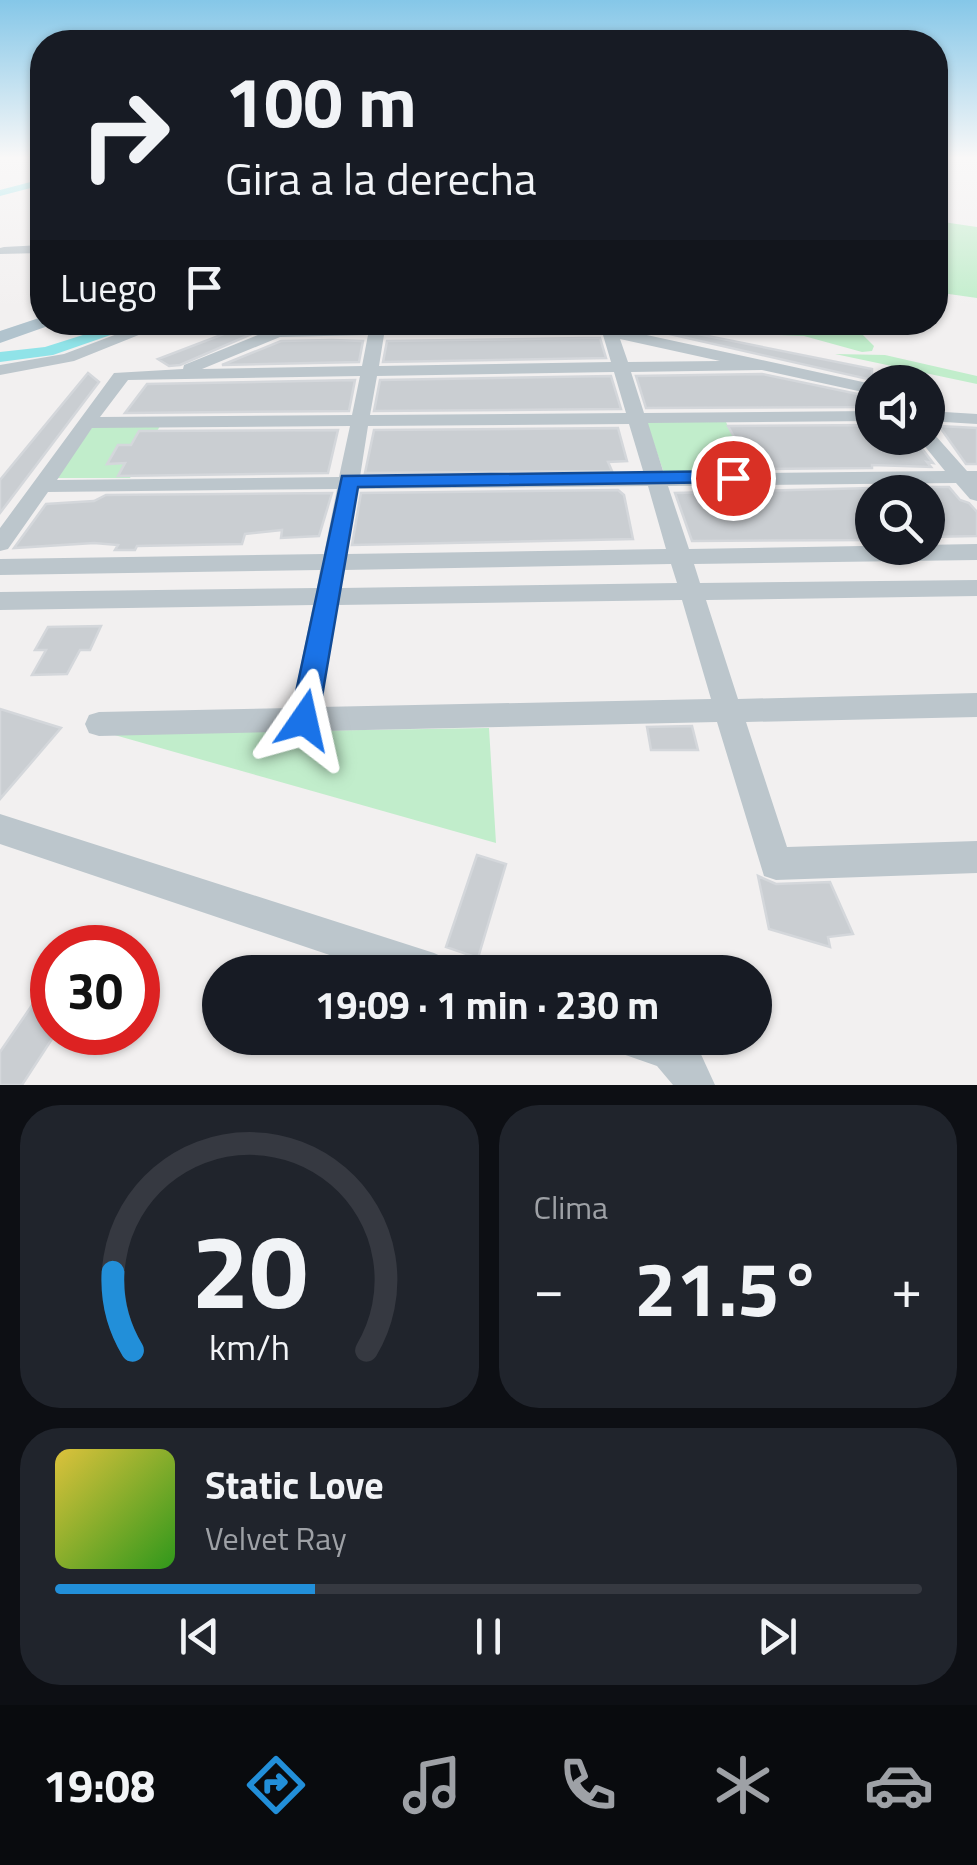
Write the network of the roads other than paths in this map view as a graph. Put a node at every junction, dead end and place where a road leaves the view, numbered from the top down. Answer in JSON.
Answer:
{"nodes":[{"id":1,"x":30,"y":249,"type":"edge"},
{"id":2,"x":4,"y":251,"type":"dead end"},
{"id":3,"x":30,"y":326,"type":"edge"},
{"id":4,"x":129,"y":335,"type":"edge"},
{"id":5,"x":270,"y":335,"type":"edge"},
{"id":6,"x":376,"y":335,"type":"edge"},
{"id":7,"x":611,"y":335,"type":"edge"},
{"id":8,"x":624,"y":335,"type":"edge"},
{"id":9,"x":0,"y":337,"type":"edge"},
{"id":10,"x":764,"y":365,"type":"junction"},
{"id":11,"x":621,"y":368,"type":"junction"},
{"id":12,"x":0,"y":370,"type":"edge"},
{"id":13,"x":371,"y":370,"type":"junction"},
{"id":14,"x":178,"y":373,"type":"junction"},
{"id":15,"x":855,"y":385,"type":"edge"},
{"id":16,"x":855,"y":416,"type":"edge"},
{"id":17,"x":945,"y":417,"type":"edge"},
{"id":18,"x":361,"y":418,"type":"junction"},
{"id":19,"x":638,"y":418,"type":"junction"},
{"id":20,"x":977,"y":418,"type":"edge"},
{"id":21,"x":87,"y":423,"type":"junction"},
{"id":22,"x":945,"y":454,"type":"edge"},
{"id":23,"x":969,"y":476,"type":"edge"},
{"id":24,"x":657,"y":478,"type":"junction"},
{"id":25,"x":349,"y":480,"type":"junction"},
{"id":26,"x":42,"y":486,"type":"junction"},
{"id":27,"x":977,"y":495,"type":"edge"},
{"id":28,"x":0,"y":544,"type":"edge"},
{"id":29,"x":977,"y":552,"type":"edge"},
{"id":30,"x":682,"y":556,"type":"junction"},
{"id":31,"x":334,"y":560,"type":"junction"},
{"id":32,"x":0,"y":567,"type":"edge"},
{"id":33,"x":977,"y":588,"type":"edge"},
{"id":34,"x":693,"y":590,"type":"junction"},
{"id":35,"x":328,"y":594,"type":"junction"},
{"id":36,"x":0,"y":601,"type":"edge"},
{"id":37,"x":977,"y":704,"type":"edge"},
{"id":38,"x":730,"y":712,"type":"junction"},
{"id":39,"x":304,"y":720,"type":"junction"},
{"id":40,"x":99,"y":724,"type":"dead end"},
{"id":41,"x":0,"y":830,"type":"edge"},
{"id":42,"x":977,"y":857,"type":"edge"},
{"id":43,"x":382,"y":955,"type":"edge"},
{"id":44,"x":680,"y":1055,"type":"edge"},
{"id":45,"x":694,"y":1085,"type":"edge"}],
"edges":[{"from":1,"to":2,"type":"street"},
{"from":3,"to":9,"type":"main road"},
{"from":4,"to":12,"type":"street"},
{"from":5,"to":14,"type":"street"},
{"from":6,"to":13,"type":"street"},
{"from":7,"to":11,"type":"street"},
{"from":8,"to":10,"type":"street"},
{"from":10,"to":11,"type":"street"},
{"from":10,"to":15,"type":"street"},
{"from":11,"to":13,"type":"street"},
{"from":11,"to":19,"type":"street"},
{"from":13,"to":14,"type":"street"},
{"from":13,"to":18,"type":"street"},
{"from":14,"to":21,"type":"street"},
{"from":16,"to":19,"type":"street"},
{"from":17,"to":20,"type":"street"},
{"from":18,"to":19,"type":"street"},
{"from":18,"to":21,"type":"street"},
{"from":18,"to":25,"type":"street"},
{"from":19,"to":24,"type":"street"},
{"from":21,"to":26,"type":"street"},
{"from":22,"to":23,"type":"street"},
{"from":23,"to":24,"type":"street"},
{"from":23,"to":27,"type":"street"},
{"from":24,"to":25,"type":"street"},
{"from":24,"to":30,"type":"street"},
{"from":25,"to":26,"type":"street"},
{"from":25,"to":31,"type":"street"},
{"from":26,"to":28,"type":"street"},
{"from":29,"to":30,"type":"street"},
{"from":30,"to":31,"type":"street"},
{"from":30,"to":34,"type":"street"},
{"from":31,"to":32,"type":"street"},
{"from":31,"to":35,"type":"street"},
{"from":33,"to":34,"type":"street"},
{"from":34,"to":35,"type":"street"},
{"from":34,"to":38,"type":"street"},
{"from":35,"to":36,"type":"street"},
{"from":35,"to":39,"type":"street"},
{"from":37,"to":38,"type":"street"},
{"from":38,"to":39,"type":"street"},
{"from":38,"to":42,"type":"street"},
{"from":39,"to":40,"type":"street"},
{"from":41,"to":43,"type":"street"},
{"from":44,"to":45,"type":"street"}]}
